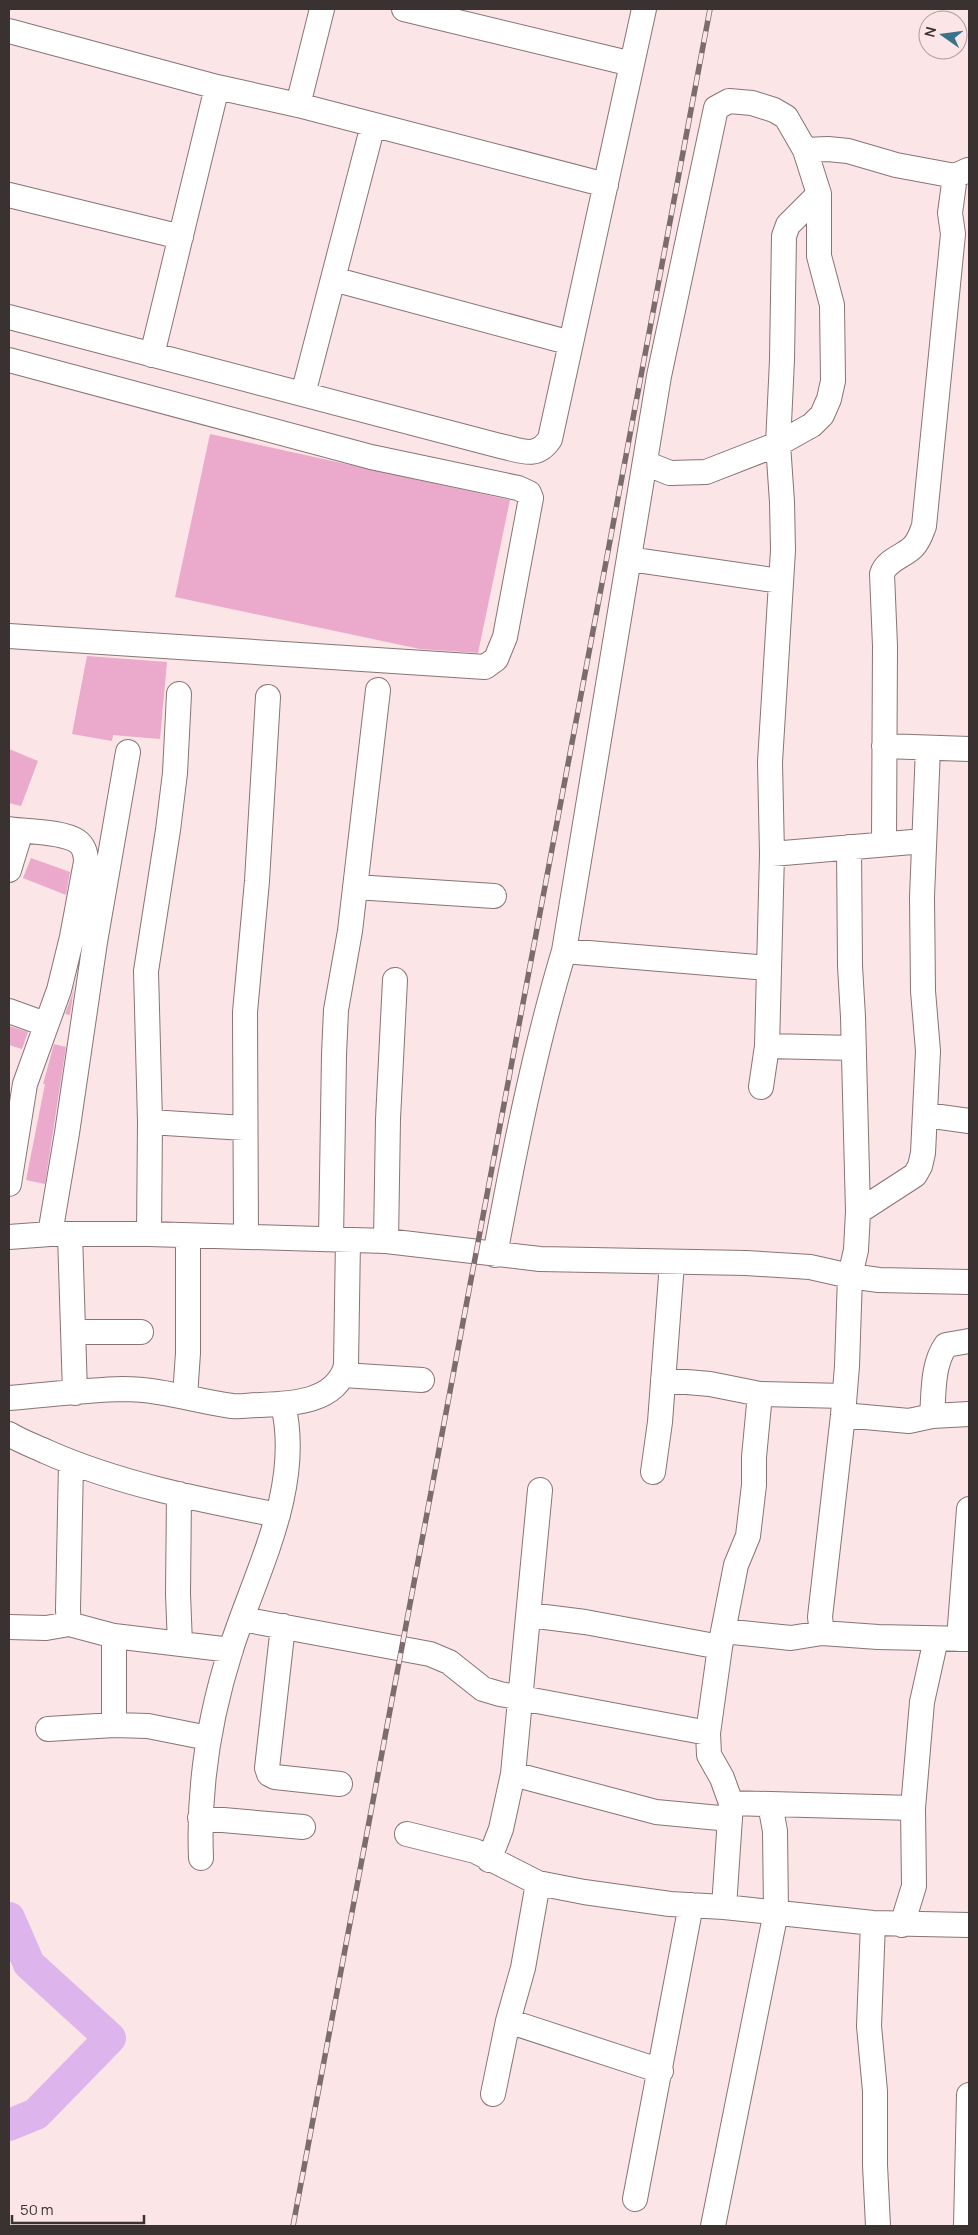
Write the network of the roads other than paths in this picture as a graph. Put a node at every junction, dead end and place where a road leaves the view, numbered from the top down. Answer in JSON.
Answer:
{"nodes":[{"id":1,"x":322,"y":9,"type":"edge"},
{"id":2,"x":404,"y":9,"type":"edge"},
{"id":3,"x":644,"y":9,"type":"edge"},
{"id":4,"x":449,"y":15,"type":"edge"},
{"id":5,"x":9,"y":31,"type":"edge"},
{"id":6,"x":632,"y":64,"type":"junction"},
{"id":7,"x":218,"y":87,"type":"junction"},
{"id":8,"x":298,"y":105,"type":"junction"},
{"id":9,"x":373,"y":125,"type":"junction"},
{"id":10,"x":805,"y":150,"type":"junction"},
{"id":11,"x":962,"y":173,"type":"edge"},
{"id":12,"x":606,"y":185,"type":"junction"},
{"id":13,"x":819,"y":194,"type":"junction"},
{"id":14,"x":9,"y":195,"type":"edge"},
{"id":15,"x":181,"y":237,"type":"junction"},
{"id":16,"x":333,"y":279,"type":"junction"},
{"id":17,"x":9,"y":317,"type":"edge"},
{"id":18,"x":571,"y":343,"type":"junction"},
{"id":19,"x":152,"y":355,"type":"junction"},
{"id":20,"x":9,"y":360,"type":"edge"},
{"id":21,"x":303,"y":394,"type":"junction"},
{"id":22,"x":778,"y":444,"type":"junction"},
{"id":23,"x":645,"y":463,"type":"junction"},
{"id":24,"x":629,"y":558,"type":"junction"},
{"id":25,"x":780,"y":581,"type":"junction"},
{"id":26,"x":9,"y":636,"type":"edge"},
{"id":27,"x":378,"y":690,"type":"dead end"},
{"id":28,"x":179,"y":694,"type":"dead end"},
{"id":29,"x":268,"y":697,"type":"dead end"},
{"id":30,"x":884,"y":746,"type":"junction"},
{"id":31,"x":928,"y":748,"type":"junction"},
{"id":32,"x":969,"y":749,"type":"edge"},
{"id":33,"x":128,"y":752,"type":"dead end"},
{"id":34,"x":15,"y":830,"type":"edge"},
{"id":35,"x":924,"y":841,"type":"junction"},
{"id":36,"x":884,"y":843,"type":"junction"},
{"id":37,"x":849,"y":847,"type":"junction"},
{"id":38,"x":772,"y":854,"type":"junction"},
{"id":39,"x":9,"y":870,"type":"edge"},
{"id":40,"x":355,"y":887,"type":"junction"},
{"id":41,"x":494,"y":896,"type":"dead end"},
{"id":42,"x":564,"y":950,"type":"junction"},
{"id":43,"x":769,"y":968,"type":"junction"},
{"id":44,"x":395,"y":980,"type":"dead end"},
{"id":45,"x":9,"y":1011,"type":"edge"},
{"id":46,"x":45,"y":1024,"type":"junction"},
{"id":47,"x":767,"y":1046,"type":"junction"},
{"id":48,"x":854,"y":1048,"type":"junction"},
{"id":49,"x":17,"y":1082,"type":"edge"},
{"id":50,"x":761,"y":1087,"type":"dead end"},
{"id":51,"x":926,"y":1115,"type":"junction"},
{"id":52,"x":969,"y":1121,"type":"edge"},
{"id":53,"x":150,"y":1122,"type":"junction"},
{"id":54,"x":244,"y":1128,"type":"junction"},
{"id":55,"x":12,"y":1140,"type":"edge"},
{"id":56,"x":9,"y":1184,"type":"edge"},
{"id":57,"x":858,"y":1212,"type":"junction"},
{"id":58,"x":60,"y":1234,"type":"junction"},
{"id":59,"x":149,"y":1234,"type":"junction"},
{"id":60,"x":188,"y":1236,"type":"junction"},
{"id":61,"x":9,"y":1237,"type":"edge"},
{"id":62,"x":246,"y":1237,"type":"junction"},
{"id":63,"x":340,"y":1240,"type":"junction"},
{"id":64,"x":386,"y":1241,"type":"junction"},
{"id":65,"x":495,"y":1255,"type":"junction"},
{"id":66,"x":672,"y":1263,"type":"junction"},
{"id":67,"x":850,"y":1276,"type":"junction"},
{"id":68,"x":969,"y":1282,"type":"edge"},
{"id":69,"x":73,"y":1332,"type":"junction"},
{"id":70,"x":141,"y":1332,"type":"dead end"},
{"id":71,"x":969,"y":1341,"type":"edge"},
{"id":72,"x":343,"y":1375,"type":"junction"},
{"id":73,"x":422,"y":1380,"type":"dead end"},
{"id":74,"x":663,"y":1380,"type":"junction"},
{"id":75,"x":75,"y":1393,"type":"junction"},
{"id":76,"x":760,"y":1394,"type":"junction"},
{"id":77,"x":185,"y":1396,"type":"junction"},
{"id":78,"x":9,"y":1398,"type":"edge"},
{"id":79,"x":283,"y":1404,"type":"junction"},
{"id":80,"x":843,"y":1405,"type":"junction"},
{"id":81,"x":969,"y":1414,"type":"edge"},
{"id":82,"x":932,"y":1416,"type":"junction"},
{"id":83,"x":9,"y":1434,"type":"edge"},
{"id":84,"x":71,"y":1463,"type":"junction"},
{"id":85,"x":652,"y":1472,"type":"dead end"},
{"id":86,"x":540,"y":1490,"type":"dead end"},
{"id":87,"x":179,"y":1494,"type":"junction"},
{"id":88,"x":969,"y":1509,"type":"edge"},
{"id":89,"x":278,"y":1515,"type":"junction"},
{"id":90,"x":529,"y":1615,"type":"junction"},
{"id":91,"x":242,"y":1619,"type":"junction"},
{"id":92,"x":69,"y":1624,"type":"junction"},
{"id":93,"x":283,"y":1626,"type":"junction"},
{"id":94,"x":9,"y":1627,"type":"edge"},
{"id":95,"x":822,"y":1633,"type":"junction"},
{"id":96,"x":114,"y":1636,"type":"junction"},
{"id":97,"x":722,"y":1639,"type":"junction"},
{"id":98,"x":954,"y":1639,"type":"edge"},
{"id":99,"x":180,"y":1644,"type":"junction"},
{"id":100,"x":231,"y":1650,"type":"junction"},
{"id":101,"x":522,"y":1698,"type":"junction"},
{"id":102,"x":114,"y":1725,"type":"junction"},
{"id":103,"x":48,"y":1729,"type":"dead end"},
{"id":104,"x":708,"y":1733,"type":"junction"},
{"id":105,"x":208,"y":1738,"type":"junction"},
{"id":106,"x":513,"y":1774,"type":"junction"},
{"id":107,"x":340,"y":1784,"type":"dead end"},
{"id":108,"x":770,"y":1804,"type":"junction"},
{"id":109,"x":913,"y":1808,"type":"junction"},
{"id":110,"x":730,"y":1811,"type":"junction"},
{"id":111,"x":200,"y":1818,"type":"junction"},
{"id":112,"x":303,"y":1827,"type":"dead end"},
{"id":113,"x":407,"y":1834,"type":"dead end"},
{"id":114,"x":201,"y":1858,"type":"dead end"},
{"id":115,"x":490,"y":1860,"type":"junction"},
{"id":116,"x":538,"y":1882,"type":"junction"},
{"id":117,"x":691,"y":1905,"type":"junction"},
{"id":118,"x":724,"y":1907,"type":"junction"},
{"id":119,"x":776,"y":1912,"type":"junction"},
{"id":120,"x":873,"y":1924,"type":"junction"},
{"id":121,"x":902,"y":1925,"type":"junction"},
{"id":122,"x":969,"y":1926,"type":"edge"},
{"id":123,"x":508,"y":2021,"type":"junction"},
{"id":124,"x":661,"y":2071,"type":"junction"},
{"id":125,"x":493,"y":2094,"type":"dead end"},
{"id":126,"x":969,"y":2095,"type":"edge"},
{"id":127,"x":635,"y":2199,"type":"dead end"},
{"id":128,"x":714,"y":2226,"type":"edge"},
{"id":129,"x":878,"y":2226,"type":"edge"},
{"id":130,"x":966,"y":2226,"type":"edge"}],
"edges":[{"from":1,"to":8,"type":"street"},
{"from":2,"to":4,"type":"street"},
{"from":3,"to":6,"type":"street"},
{"from":4,"to":6,"type":"street"},
{"from":5,"to":7,"type":"street"},
{"from":6,"to":12,"type":"street"},
{"from":7,"to":8,"type":"street"},
{"from":7,"to":15,"type":"street"},
{"from":8,"to":9,"type":"street"},
{"from":9,"to":12,"type":"street"},
{"from":9,"to":16,"type":"street"},
{"from":10,"to":11,"type":"street"},
{"from":10,"to":13,"type":"street"},
{"from":10,"to":23,"type":"street"},
{"from":11,"to":30,"type":"street"},
{"from":12,"to":18,"type":"street"},
{"from":13,"to":22,"type":"street"},
{"from":13,"to":22,"type":"street"},
{"from":14,"to":15,"type":"street"},
{"from":15,"to":19,"type":"street"},
{"from":16,"to":18,"type":"street"},
{"from":16,"to":21,"type":"street"},
{"from":17,"to":19,"type":"street"},
{"from":18,"to":21,"type":"street"},
{"from":19,"to":21,"type":"street"},
{"from":20,"to":26,"type":"street"},
{"from":22,"to":23,"type":"street"},
{"from":22,"to":25,"type":"street"},
{"from":23,"to":24,"type":"street"},
{"from":24,"to":25,"type":"street"},
{"from":24,"to":42,"type":"street"},
{"from":25,"to":38,"type":"street"},
{"from":27,"to":40,"type":"street"},
{"from":28,"to":53,"type":"street"},
{"from":29,"to":54,"type":"street"},
{"from":30,"to":31,"type":"street"},
{"from":30,"to":36,"type":"street"},
{"from":31,"to":32,"type":"street"},
{"from":31,"to":35,"type":"street"},
{"from":33,"to":58,"type":"street"},
{"from":34,"to":39,"type":"street"},
{"from":34,"to":46,"type":"street"},
{"from":35,"to":36,"type":"street"},
{"from":35,"to":51,"type":"street"},
{"from":36,"to":37,"type":"street"},
{"from":37,"to":38,"type":"street"},
{"from":37,"to":48,"type":"street"},
{"from":38,"to":43,"type":"street"},
{"from":40,"to":41,"type":"street"},
{"from":40,"to":63,"type":"street"},
{"from":42,"to":43,"type":"street"},
{"from":42,"to":65,"type":"street"},
{"from":43,"to":47,"type":"street"},
{"from":44,"to":64,"type":"street"},
{"from":45,"to":46,"type":"street"},
{"from":46,"to":49,"type":"street"},
{"from":47,"to":48,"type":"street"},
{"from":47,"to":50,"type":"street"},
{"from":48,"to":57,"type":"street"},
{"from":49,"to":55,"type":"street"},
{"from":51,"to":52,"type":"street"},
{"from":51,"to":57,"type":"street"},
{"from":53,"to":54,"type":"street"},
{"from":53,"to":59,"type":"street"},
{"from":54,"to":62,"type":"street"},
{"from":55,"to":56,"type":"street"},
{"from":57,"to":67,"type":"street"},
{"from":58,"to":59,"type":"street"},
{"from":58,"to":61,"type":"street"},
{"from":58,"to":69,"type":"street"},
{"from":59,"to":60,"type":"street"},
{"from":60,"to":62,"type":"street"},
{"from":60,"to":77,"type":"street"},
{"from":62,"to":63,"type":"street"},
{"from":63,"to":64,"type":"street"},
{"from":63,"to":72,"type":"street"},
{"from":64,"to":65,"type":"street"},
{"from":65,"to":66,"type":"street"},
{"from":66,"to":67,"type":"street"},
{"from":66,"to":74,"type":"street"},
{"from":67,"to":68,"type":"street"},
{"from":67,"to":80,"type":"street"},
{"from":69,"to":70,"type":"street"},
{"from":69,"to":75,"type":"street"},
{"from":71,"to":82,"type":"street"},
{"from":72,"to":73,"type":"street"},
{"from":72,"to":79,"type":"street"},
{"from":74,"to":76,"type":"street"},
{"from":74,"to":85,"type":"street"},
{"from":75,"to":77,"type":"street"},
{"from":75,"to":78,"type":"street"},
{"from":76,"to":80,"type":"street"},
{"from":76,"to":97,"type":"street"},
{"from":77,"to":79,"type":"street"},
{"from":79,"to":89,"type":"street"},
{"from":80,"to":82,"type":"street"},
{"from":80,"to":95,"type":"street"},
{"from":81,"to":82,"type":"street"},
{"from":83,"to":84,"type":"street"},
{"from":84,"to":87,"type":"street"},
{"from":84,"to":92,"type":"street"},
{"from":86,"to":90,"type":"street"},
{"from":87,"to":89,"type":"street"},
{"from":87,"to":99,"type":"street"},
{"from":88,"to":98,"type":"street"},
{"from":89,"to":91,"type":"street"},
{"from":90,"to":97,"type":"street"},
{"from":90,"to":101,"type":"street"},
{"from":91,"to":93,"type":"street"},
{"from":91,"to":100,"type":"street"},
{"from":92,"to":94,"type":"street"},
{"from":92,"to":96,"type":"street"},
{"from":93,"to":101,"type":"street"},
{"from":93,"to":107,"type":"street"},
{"from":95,"to":97,"type":"street"},
{"from":95,"to":98,"type":"street"},
{"from":96,"to":99,"type":"street"},
{"from":96,"to":102,"type":"street"},
{"from":97,"to":104,"type":"street"},
{"from":98,"to":109,"type":"street"},
{"from":99,"to":100,"type":"street"},
{"from":100,"to":105,"type":"street"},
{"from":101,"to":104,"type":"street"},
{"from":101,"to":106,"type":"street"},
{"from":102,"to":103,"type":"street"},
{"from":102,"to":105,"type":"street"},
{"from":104,"to":110,"type":"street"},
{"from":105,"to":111,"type":"street"},
{"from":106,"to":110,"type":"street"},
{"from":106,"to":115,"type":"street"},
{"from":108,"to":109,"type":"street"},
{"from":108,"to":110,"type":"street"},
{"from":108,"to":119,"type":"street"},
{"from":109,"to":121,"type":"street"},
{"from":110,"to":118,"type":"street"},
{"from":111,"to":112,"type":"street"},
{"from":111,"to":114,"type":"street"},
{"from":113,"to":115,"type":"street"},
{"from":115,"to":116,"type":"street"},
{"from":116,"to":117,"type":"street"},
{"from":116,"to":123,"type":"street"},
{"from":117,"to":118,"type":"street"},
{"from":117,"to":124,"type":"street"},
{"from":118,"to":119,"type":"street"},
{"from":119,"to":120,"type":"street"},
{"from":119,"to":128,"type":"street"},
{"from":120,"to":121,"type":"street"},
{"from":120,"to":129,"type":"street"},
{"from":121,"to":122,"type":"street"},
{"from":123,"to":124,"type":"street"},
{"from":123,"to":125,"type":"street"},
{"from":124,"to":127,"type":"street"},
{"from":126,"to":130,"type":"street"}]}
